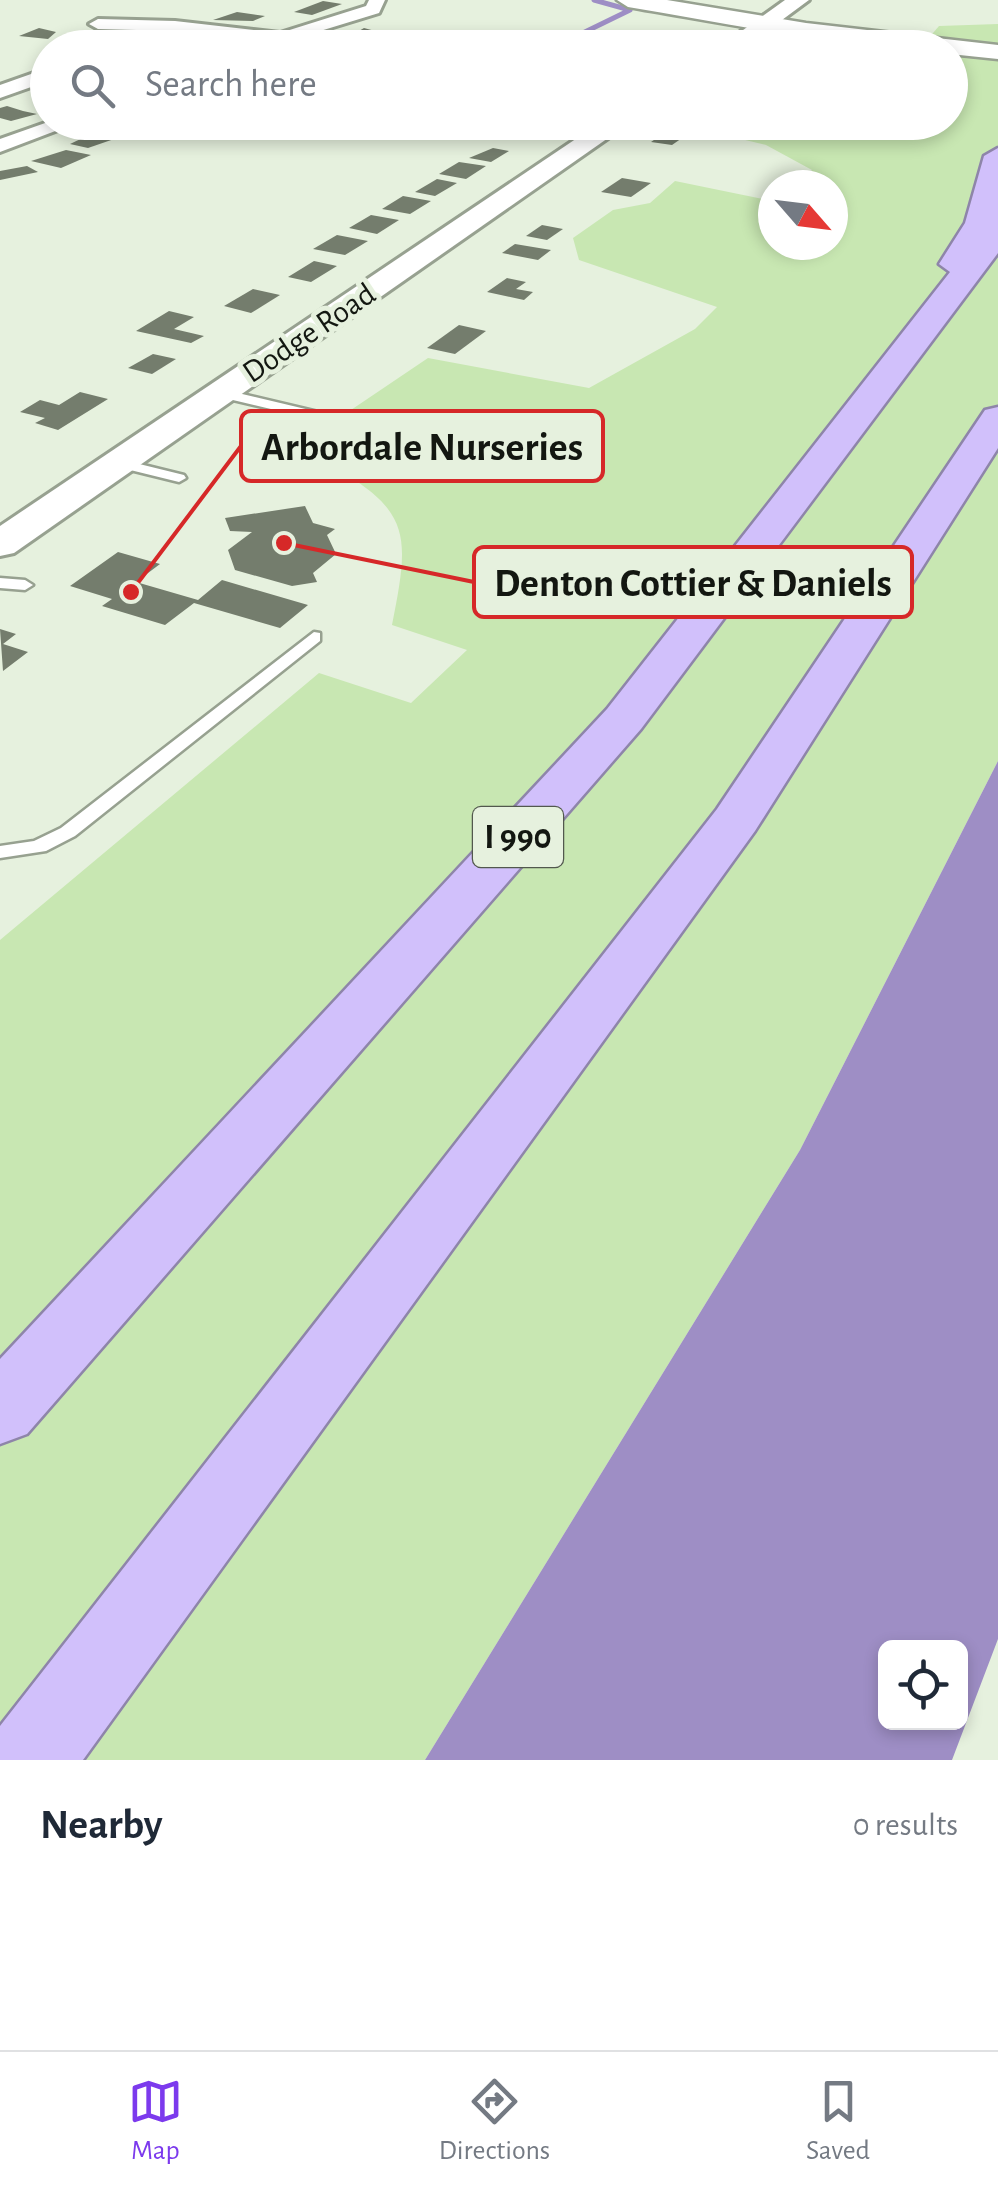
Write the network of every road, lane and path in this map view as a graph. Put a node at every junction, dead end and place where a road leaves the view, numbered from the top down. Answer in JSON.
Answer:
{"nodes":[{"id":1,"x":376,"y":0,"type":"edge"},
{"id":2,"x":628,"y":0,"type":"edge"},
{"id":3,"x":675,"y":0,"type":"edge"},
{"id":4,"x":799,"y":0,"type":"edge"},
{"id":5,"x":122,"y":5,"type":"dead end"},
{"id":6,"x":769,"y":21,"type":"junction"},
{"id":7,"x":98,"y":24,"type":"junction"},
{"id":8,"x":93,"y":30,"type":"edge"},
{"id":9,"x":206,"y":30,"type":"edge"},
{"id":10,"x":316,"y":30,"type":"edge"},
{"id":11,"x":756,"y":30,"type":"edge"},
{"id":12,"x":843,"y":30,"type":"edge"},
{"id":13,"x":968,"y":45,"type":"edge"},
{"id":14,"x":998,"y":49,"type":"edge"},
{"id":15,"x":30,"y":136,"type":"edge"},
{"id":16,"x":593,"y":140,"type":"edge"},
{"id":17,"x":0,"y":146,"type":"edge"},
{"id":18,"x":0,"y":155,"type":"edge"},
{"id":19,"x":998,"y":156,"type":"edge"},
{"id":20,"x":998,"y":232,"type":"edge"},
{"id":21,"x":913,"y":343,"type":"junction"},
{"id":22,"x":221,"y":393,"type":"junction"},
{"id":23,"x":998,"y":418,"type":"edge"},
{"id":24,"x":351,"y":424,"type":"dead end"},
{"id":25,"x":118,"y":463,"type":"junction"},
{"id":26,"x":179,"y":478,"type":"dead end"},
{"id":27,"x":0,"y":544,"type":"edge"},
{"id":28,"x":0,"y":584,"type":"edge"},
{"id":29,"x":25,"y":586,"type":"dead end"},
{"id":30,"x":314,"y":637,"type":"dead end"},
{"id":31,"x":0,"y":852,"type":"edge"},
{"id":32,"x":0,"y":1411,"type":"edge"},
{"id":33,"x":29,"y":1760,"type":"edge"}],
"edges":[{"from":1,"to":10,"type":"street"},
{"from":2,"to":6,"type":"main road"},
{"from":3,"to":6,"type":"main road"},
{"from":4,"to":6,"type":"street"},
{"from":5,"to":7,"type":"street"},
{"from":6,"to":11,"type":"street"},
{"from":6,"to":12,"type":"main road"},
{"from":7,"to":8,"type":"street"},
{"from":7,"to":9,"type":"street"},
{"from":13,"to":14,"type":"main road"},
{"from":15,"to":17,"type":"street"},
{"from":16,"to":22,"type":"street","name":"Dodge Road"},
{"from":17,"to":18,"type":"street"},
{"from":19,"to":21,"type":"highway"},
{"from":20,"to":21,"type":"highway","number":"I 990"},
{"from":21,"to":32,"type":"highway","number":"I 990"},
{"from":22,"to":24,"type":"lane"},
{"from":22,"to":25,"type":"street","name":"Dodge Road"},
{"from":23,"to":33,"type":"highway"},
{"from":25,"to":26,"type":"lane"},
{"from":25,"to":27,"type":"street","name":"Dodge Road"},
{"from":28,"to":29,"type":"lane"},
{"from":30,"to":31,"type":"lane"}]}
